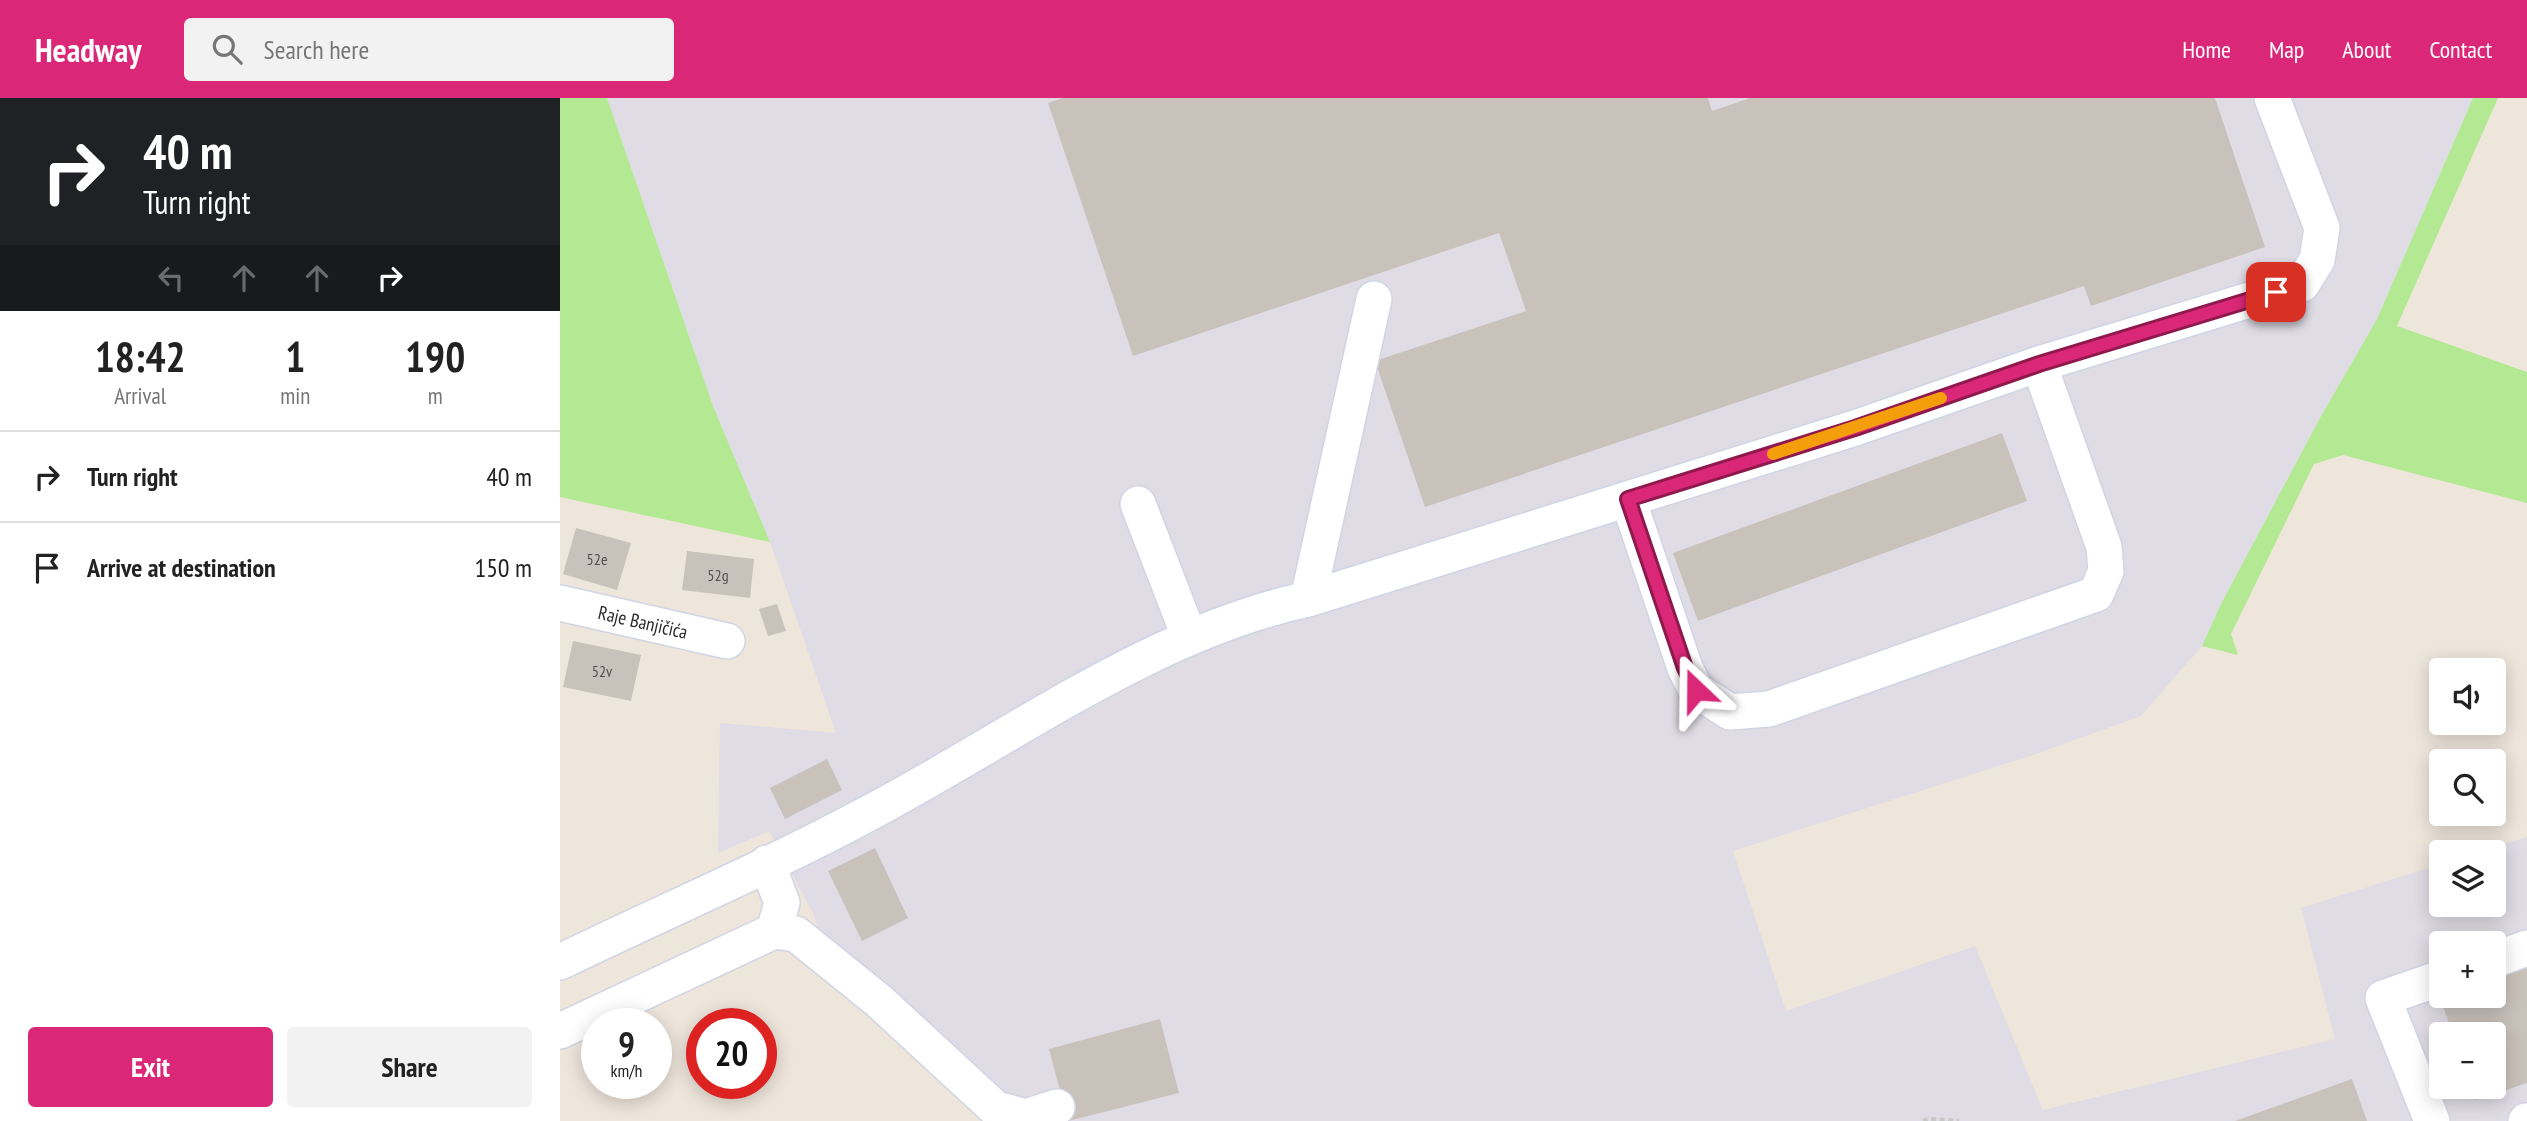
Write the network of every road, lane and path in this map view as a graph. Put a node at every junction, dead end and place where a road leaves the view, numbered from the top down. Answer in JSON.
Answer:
{"nodes":[{"id":1,"x":2273,"y":98,"type":"edge"},
{"id":2,"x":1374,"y":299,"type":"dead end"},
{"id":3,"x":2039,"y":364,"type":"junction"},
{"id":4,"x":1628,"y":499,"type":"junction"},
{"id":5,"x":1138,"y":503,"type":"dead end"},
{"id":6,"x":1308,"y":599,"type":"junction"},
{"id":7,"x":560,"y":603,"type":"edge"},
{"id":8,"x":1189,"y":636,"type":"junction"},
{"id":9,"x":727,"y":641,"type":"dead end"},
{"id":10,"x":767,"y":863,"type":"junction"},
{"id":11,"x":774,"y":931,"type":"junction"},
{"id":12,"x":2527,"y":948,"type":"edge"},
{"id":13,"x":2506,"y":956,"type":"edge"},
{"id":14,"x":560,"y":962,"type":"edge"},
{"id":15,"x":2429,"y":982,"type":"edge"},
{"id":16,"x":560,"y":1031,"type":"edge"},
{"id":17,"x":1057,"y":1107,"type":"dead end"},
{"id":18,"x":1923,"y":1121,"type":"edge"},
{"id":19,"x":1959,"y":1121,"type":"edge"},
{"id":20,"x":2432,"y":1121,"type":"edge"}],
"edges":[{"from":1,"to":3,"type":"street"},
{"from":2,"to":6,"type":"street"},
{"from":3,"to":4,"type":"street"},
{"from":3,"to":4,"type":"street"},
{"from":4,"to":6,"type":"street"},
{"from":5,"to":8,"type":"street"},
{"from":6,"to":8,"type":"street"},
{"from":7,"to":9,"type":"street","name":"Raje Banjičića"},
{"from":8,"to":10,"type":"street"},
{"from":10,"to":11,"type":"street"},
{"from":10,"to":14,"type":"street"},
{"from":11,"to":16,"type":"street"},
{"from":11,"to":17,"type":"street"},
{"from":12,"to":13,"type":"street"},
{"from":15,"to":20,"type":"street"},
{"from":18,"to":19,"type":"path"}]}
